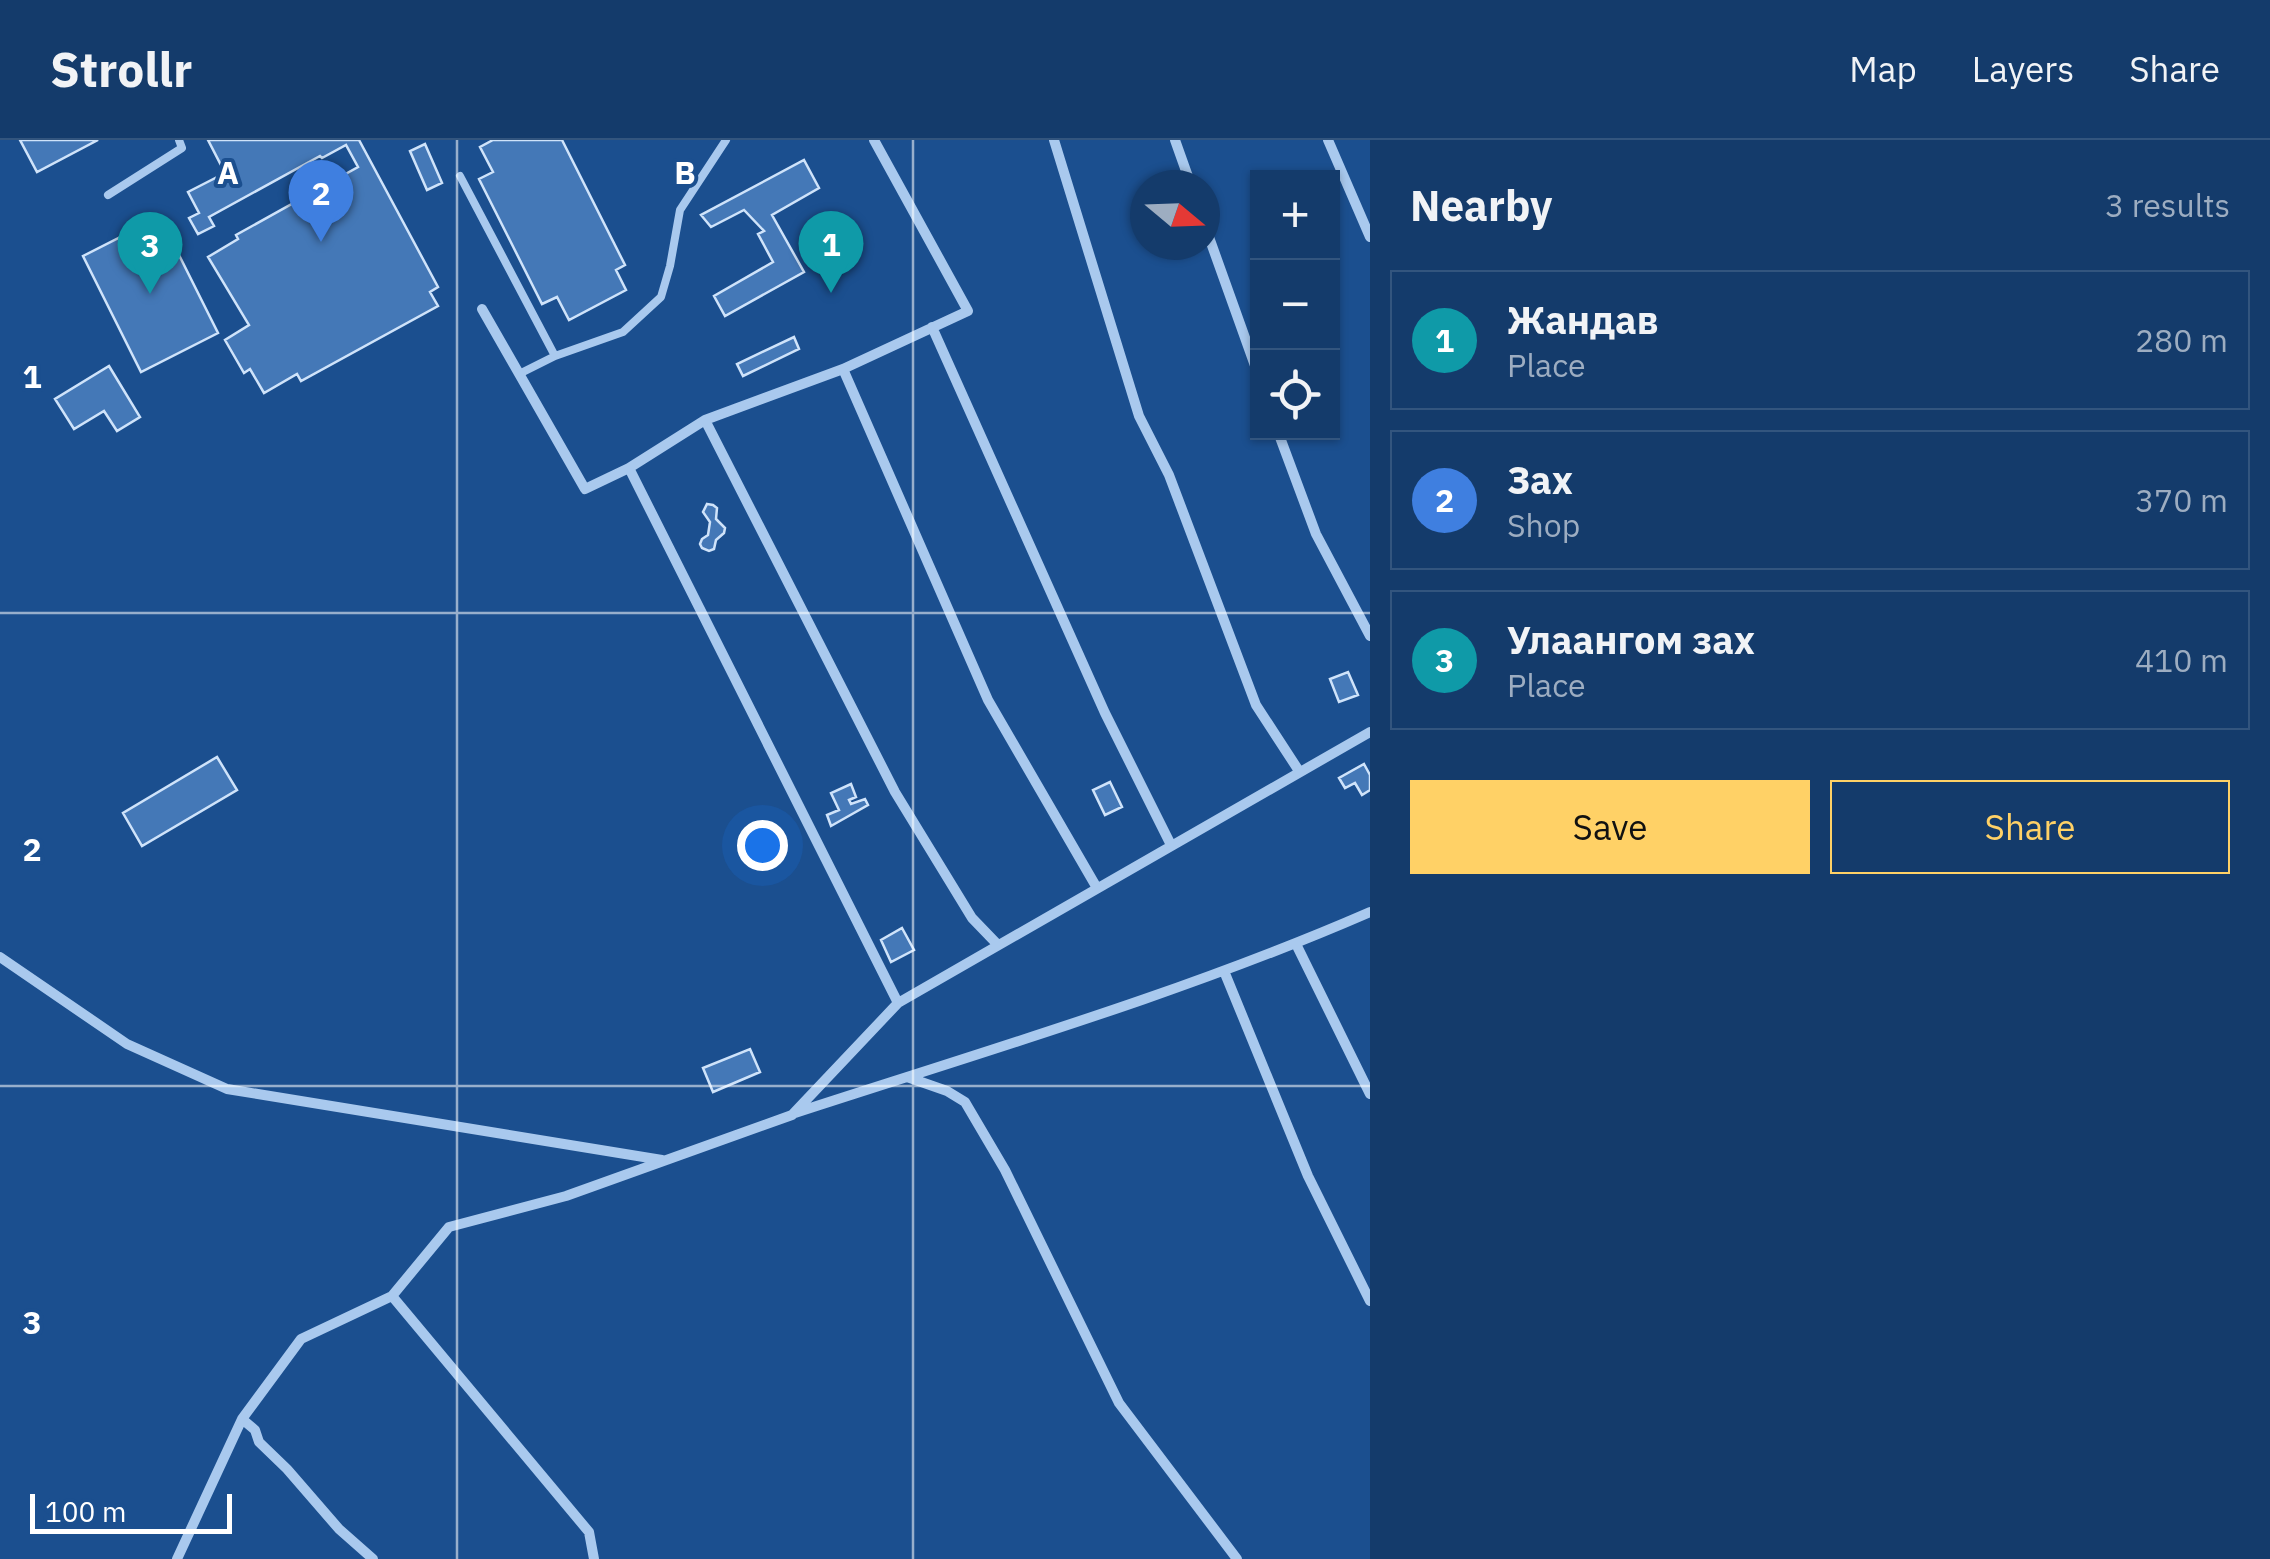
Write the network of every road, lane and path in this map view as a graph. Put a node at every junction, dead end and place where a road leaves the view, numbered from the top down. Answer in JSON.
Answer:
{"nodes":[{"id":1,"x":178,"y":140,"type":"edge"},
{"id":2,"x":726,"y":140,"type":"edge"},
{"id":3,"x":874,"y":140,"type":"edge"},
{"id":4,"x":1054,"y":140,"type":"edge"},
{"id":5,"x":1175,"y":140,"type":"edge"},
{"id":6,"x":1330,"y":141,"type":"edge"},
{"id":7,"x":1186,"y":170,"type":"edge"},
{"id":8,"x":460,"y":176,"type":"dead end"},
{"id":9,"x":108,"y":195,"type":"dead end"},
{"id":10,"x":1370,"y":238,"type":"edge"},
{"id":11,"x":1217,"y":260,"type":"edge"},
{"id":12,"x":482,"y":308,"type":"dead end"},
{"id":13,"x":932,"y":328,"type":"junction"},
{"id":14,"x":1250,"y":352,"type":"edge"},
{"id":15,"x":555,"y":356,"type":"junction"},
{"id":16,"x":842,"y":369,"type":"junction"},
{"id":17,"x":520,"y":374,"type":"junction"},
{"id":18,"x":705,"y":420,"type":"junction"},
{"id":19,"x":1281,"y":440,"type":"edge"},
{"id":20,"x":629,"y":468,"type":"junction"},
{"id":21,"x":1370,"y":636,"type":"edge"},
{"id":22,"x":1370,"y":732,"type":"edge"},
{"id":23,"x":1300,"y":771,"type":"junction"},
{"id":24,"x":1171,"y":845,"type":"junction"},
{"id":25,"x":1097,"y":888,"type":"junction"},
{"id":26,"x":1370,"y":912,"type":"edge"},
{"id":27,"x":1296,"y":944,"type":"junction"},
{"id":28,"x":998,"y":945,"type":"junction"},
{"id":29,"x":0,"y":958,"type":"edge"},
{"id":30,"x":1224,"y":972,"type":"junction"},
{"id":31,"x":898,"y":1003,"type":"junction"},
{"id":32,"x":906,"y":1077,"type":"junction"},
{"id":33,"x":1370,"y":1094,"type":"edge"},
{"id":34,"x":792,"y":1114,"type":"junction"},
{"id":35,"x":663,"y":1160,"type":"junction"},
{"id":36,"x":392,"y":1296,"type":"junction"},
{"id":37,"x":1370,"y":1301,"type":"edge"},
{"id":38,"x":242,"y":1419,"type":"junction"},
{"id":39,"x":176,"y":1559,"type":"edge"},
{"id":40,"x":373,"y":1559,"type":"edge"},
{"id":41,"x":594,"y":1559,"type":"edge"},
{"id":42,"x":1237,"y":1559,"type":"edge"}],
"edges":[{"from":1,"to":9,"type":"lane"},
{"from":2,"to":15,"type":"lane"},
{"from":3,"to":13,"type":"street"},
{"from":4,"to":23,"type":"street"},
{"from":5,"to":7,"type":"street"},
{"from":6,"to":10,"type":"street"},
{"from":8,"to":15,"type":"lane"},
{"from":11,"to":14,"type":"street"},
{"from":12,"to":17,"type":"street"},
{"from":13,"to":16,"type":"street"},
{"from":13,"to":24,"type":"street"},
{"from":15,"to":17,"type":"lane"},
{"from":16,"to":18,"type":"street"},
{"from":16,"to":25,"type":"street"},
{"from":17,"to":20,"type":"street"},
{"from":18,"to":20,"type":"street"},
{"from":18,"to":28,"type":"street"},
{"from":19,"to":21,"type":"street"},
{"from":20,"to":31,"type":"street"},
{"from":22,"to":23,"type":"street"},
{"from":23,"to":24,"type":"street"},
{"from":24,"to":25,"type":"street"},
{"from":25,"to":28,"type":"street"},
{"from":26,"to":27,"type":"street"},
{"from":27,"to":30,"type":"street"},
{"from":27,"to":33,"type":"street"},
{"from":28,"to":31,"type":"street"},
{"from":29,"to":35,"type":"street"},
{"from":30,"to":32,"type":"street"},
{"from":30,"to":37,"type":"street"},
{"from":31,"to":34,"type":"street"},
{"from":32,"to":34,"type":"street"},
{"from":32,"to":42,"type":"street"},
{"from":34,"to":35,"type":"street"},
{"from":35,"to":36,"type":"street"},
{"from":36,"to":38,"type":"street"},
{"from":36,"to":41,"type":"street"},
{"from":38,"to":39,"type":"street"},
{"from":38,"to":40,"type":"street"}]}
